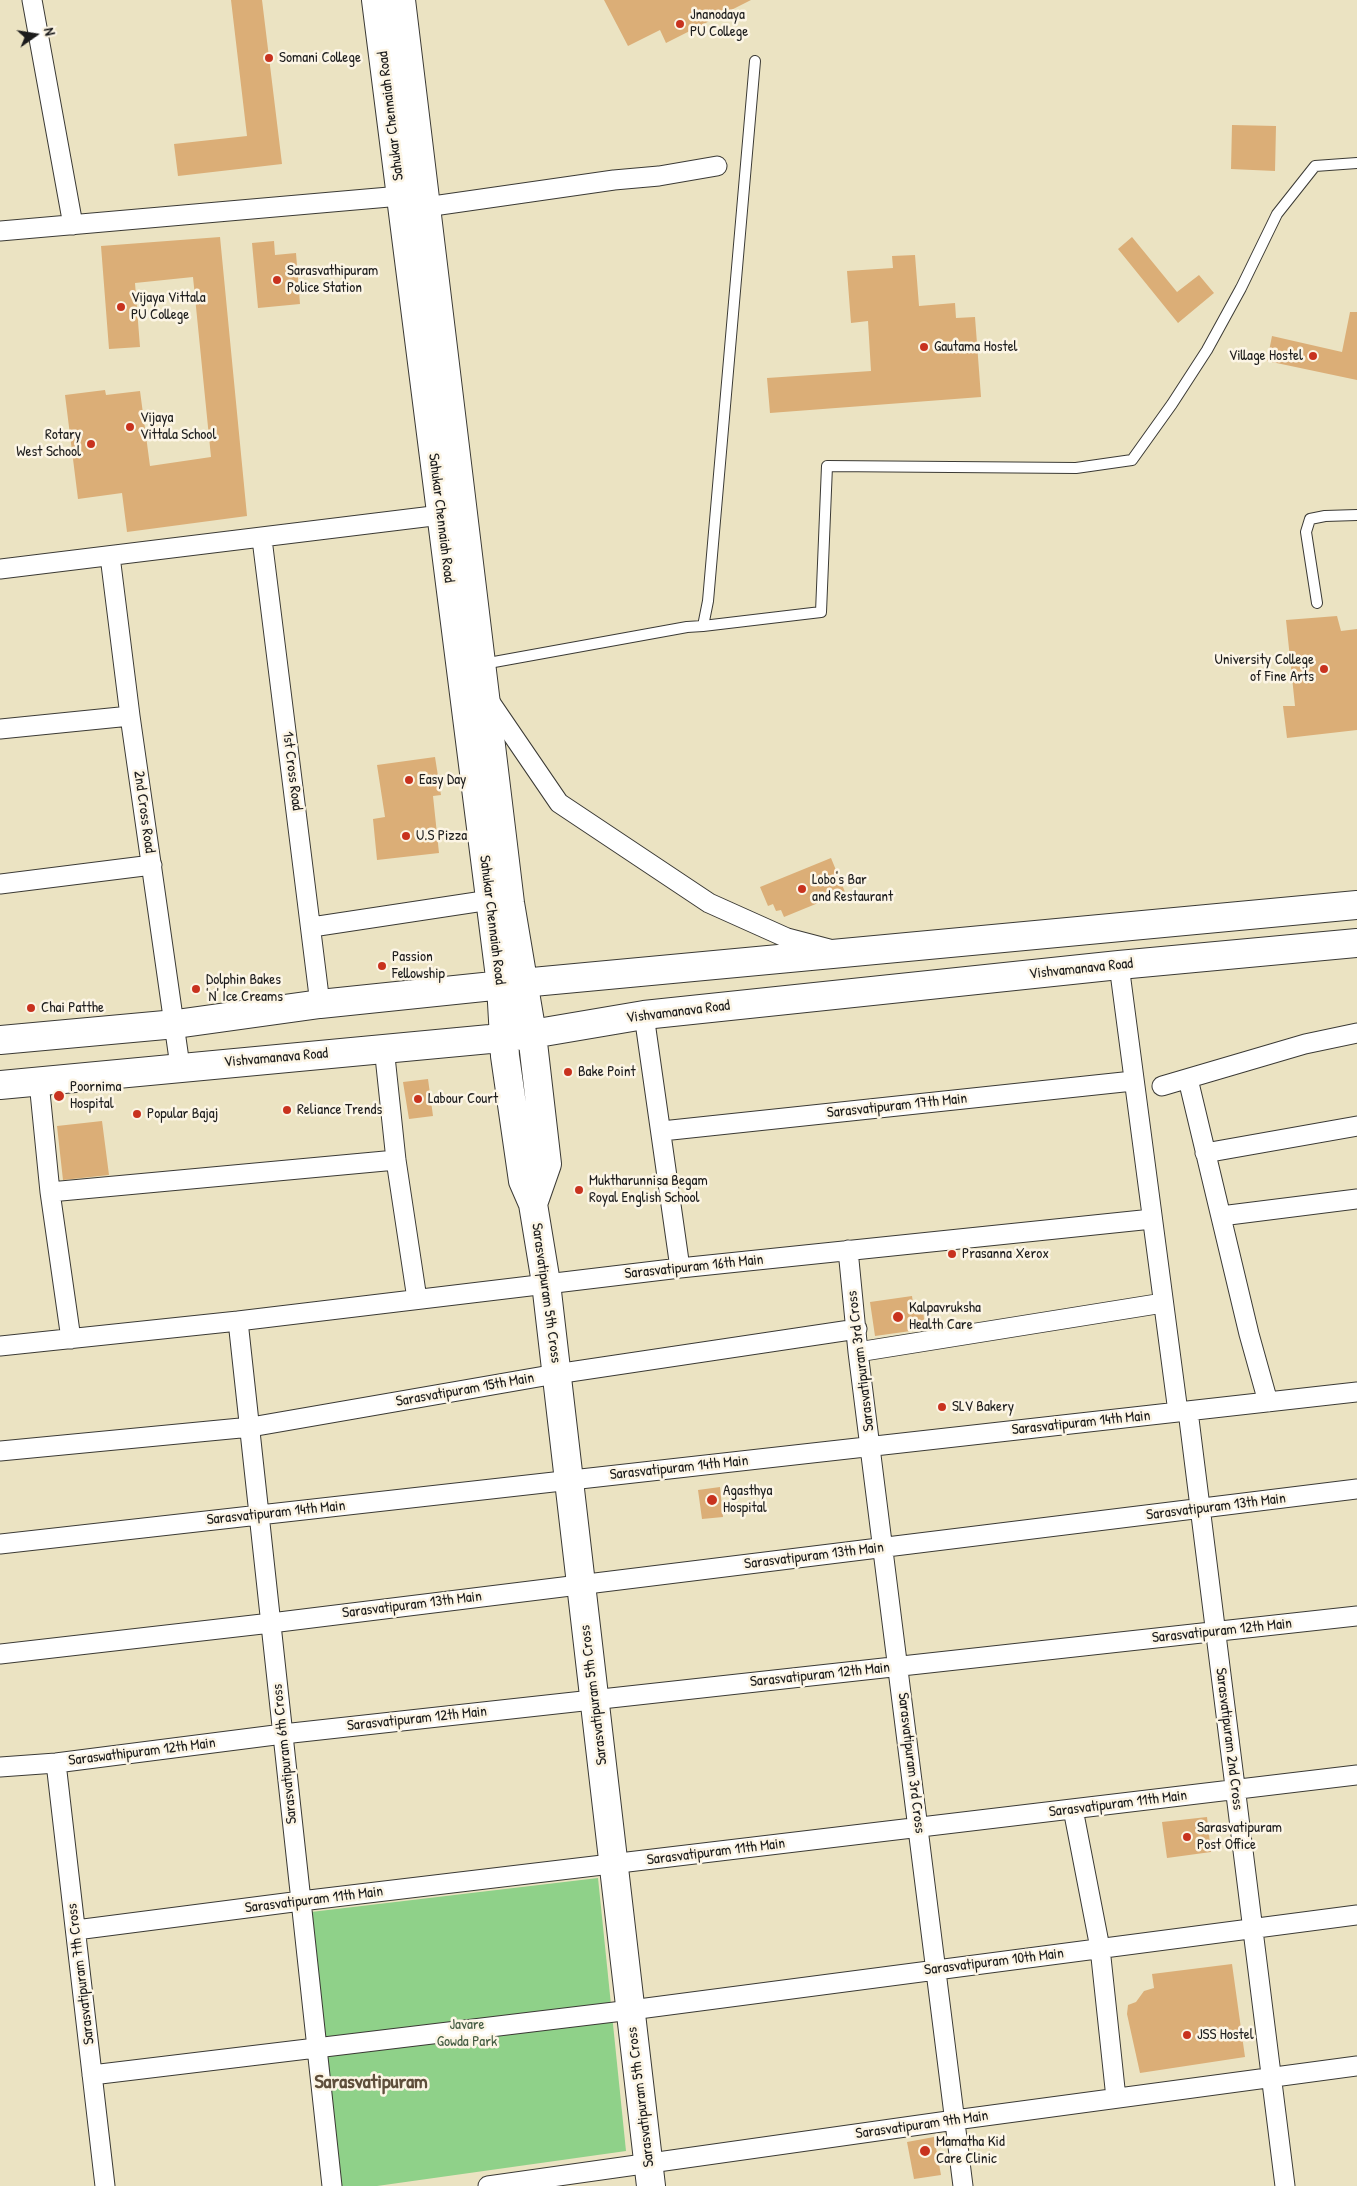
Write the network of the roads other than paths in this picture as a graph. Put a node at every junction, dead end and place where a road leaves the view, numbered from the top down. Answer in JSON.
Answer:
{"nodes":[{"id":1,"x":32,"y":0,"type":"edge"},
{"id":2,"x":376,"y":0,"type":"edge"},
{"id":3,"x":401,"y":0,"type":"edge"},
{"id":4,"x":755,"y":61,"type":"dead end"},
{"id":5,"x":1357,"y":163,"type":"edge"},
{"id":6,"x":717,"y":166,"type":"dead end"},
{"id":7,"x":417,"y":199,"type":"junction"},
{"id":8,"x":73,"y":225,"type":"junction"},
{"id":9,"x":0,"y":231,"type":"edge"},
{"id":10,"x":441,"y":515,"type":"junction"},
{"id":11,"x":1357,"y":515,"type":"edge"},
{"id":12,"x":262,"y":539,"type":"junction"},
{"id":13,"x":110,"y":556,"type":"junction"},
{"id":14,"x":0,"y":569,"type":"edge"},
{"id":15,"x":1317,"y":603,"type":"dead end"},
{"id":16,"x":703,"y":626,"type":"junction"},
{"id":17,"x":482,"y":664,"type":"junction"},
{"id":18,"x":486,"y":696,"type":"junction"},
{"id":19,"x":130,"y":716,"type":"junction"},
{"id":20,"x":0,"y":729,"type":"edge"},
{"id":21,"x":152,"y":866,"type":"junction"},
{"id":22,"x":0,"y":884,"type":"edge"},
{"id":23,"x":490,"y":900,"type":"junction"},
{"id":24,"x":1357,"y":905,"type":"edge"},
{"id":25,"x":312,"y":927,"type":"junction"},
{"id":26,"x":1357,"y":943,"type":"edge"},
{"id":27,"x":848,"y":954,"type":"junction"},
{"id":28,"x":1119,"y":965,"type":"junction"},
{"id":29,"x":511,"y":984,"type":"junction"},
{"id":30,"x":320,"y":1004,"type":"junction"},
{"id":31,"x":644,"y":1015,"type":"junction"},
{"id":32,"x":176,"y":1024,"type":"junction"},
{"id":33,"x":1357,"y":1033,"type":"edge"},
{"id":34,"x":532,"y":1034,"type":"junction"},
{"id":35,"x":505,"y":1036,"type":"junction"},
{"id":36,"x":0,"y":1040,"type":"edge"},
{"id":37,"x":384,"y":1048,"type":"junction"},
{"id":38,"x":180,"y":1066,"type":"junction"},
{"id":39,"x":1188,"y":1079,"type":"junction"},
{"id":40,"x":1133,"y":1081,"type":"junction"},
{"id":41,"x":39,"y":1082,"type":"junction"},
{"id":42,"x":0,"y":1085,"type":"edge"},
{"id":43,"x":1162,"y":1086,"type":"dead end"},
{"id":44,"x":1357,"y":1126,"type":"edge"},
{"id":45,"x":662,"y":1131,"type":"junction"},
{"id":46,"x":1205,"y":1153,"type":"junction"},
{"id":47,"x":396,"y":1160,"type":"junction"},
{"id":48,"x":50,"y":1192,"type":"junction"},
{"id":49,"x":1357,"y":1199,"type":"edge"},
{"id":50,"x":533,"y":1204,"type":"junction"},
{"id":51,"x":1221,"y":1216,"type":"junction"},
{"id":52,"x":1152,"y":1219,"type":"junction"},
{"id":53,"x":848,"y":1250,"type":"junction"},
{"id":54,"x":680,"y":1268,"type":"junction"},
{"id":55,"x":546,"y":1283,"type":"junction"},
{"id":56,"x":416,"y":1299,"type":"junction"},
{"id":57,"x":1163,"y":1303,"type":"junction"},
{"id":58,"x":238,"y":1321,"type":"junction"},
{"id":59,"x":857,"y":1329,"type":"junction"},
{"id":60,"x":71,"y":1339,"type":"junction"},
{"id":61,"x":0,"y":1346,"type":"edge"},
{"id":62,"x":858,"y":1352,"type":"junction"},
{"id":63,"x":556,"y":1374,"type":"junction"},
{"id":64,"x":1357,"y":1392,"type":"edge"},
{"id":65,"x":1268,"y":1402,"type":"junction"},
{"id":66,"x":1183,"y":1412,"type":"junction"},
{"id":67,"x":251,"y":1426,"type":"junction"},
{"id":68,"x":872,"y":1446,"type":"junction"},
{"id":69,"x":0,"y":1451,"type":"edge"},
{"id":70,"x":570,"y":1480,"type":"junction"},
{"id":71,"x":1357,"y":1490,"type":"edge"},
{"id":72,"x":1200,"y":1509,"type":"junction"},
{"id":73,"x":259,"y":1515,"type":"junction"},
{"id":74,"x":0,"y":1544,"type":"edge"},
{"id":75,"x":884,"y":1548,"type":"junction"},
{"id":76,"x":582,"y":1584,"type":"junction"},
{"id":77,"x":1357,"y":1616,"type":"edge"},
{"id":78,"x":271,"y":1623,"type":"junction"},
{"id":79,"x":1216,"y":1632,"type":"junction"},
{"id":80,"x":0,"y":1654,"type":"edge"},
{"id":81,"x":899,"y":1667,"type":"junction"},
{"id":82,"x":595,"y":1700,"type":"junction"},
{"id":83,"x":283,"y":1734,"type":"junction"},
{"id":84,"x":56,"y":1763,"type":"junction"},
{"id":85,"x":0,"y":1767,"type":"edge"},
{"id":86,"x":1357,"y":1775,"type":"edge"},
{"id":87,"x":1236,"y":1790,"type":"junction"},
{"id":88,"x":1073,"y":1809,"type":"junction"},
{"id":89,"x":919,"y":1828,"type":"junction"},
{"id":90,"x":614,"y":1864,"type":"junction"},
{"id":91,"x":301,"y":1901,"type":"junction"},
{"id":92,"x":1357,"y":1915,"type":"edge"},
{"id":93,"x":1253,"y":1929,"type":"junction"},
{"id":94,"x":76,"y":1930,"type":"junction"},
{"id":95,"x":1100,"y":1948,"type":"junction"},
{"id":96,"x":937,"y":1970,"type":"junction"},
{"id":97,"x":631,"y":2010,"type":"junction"},
{"id":98,"x":316,"y":2047,"type":"junction"},
{"id":99,"x":1357,"y":2066,"type":"edge"},
{"id":100,"x":92,"y":2075,"type":"junction"},
{"id":101,"x":1272,"y":2078,"type":"junction"},
{"id":102,"x":1116,"y":2098,"type":"junction"},
{"id":103,"x":955,"y":2120,"type":"junction"},
{"id":104,"x":650,"y":2175,"type":"edge"},
{"id":105,"x":105,"y":2186,"type":"edge"},
{"id":106,"x":332,"y":2186,"type":"edge"},
{"id":107,"x":488,"y":2186,"type":"edge"},
{"id":108,"x":963,"y":2186,"type":"edge"},
{"id":109,"x":1285,"y":2186,"type":"edge"}],
"edges":[{"from":1,"to":8,"type":"street"},
{"from":2,"to":7,"type":"street","name":"Sahukar Chennaiah Road"},
{"from":3,"to":7,"type":"street","name":"Sahukar Chennaiah Road"},
{"from":4,"to":16,"type":"lane"},
{"from":5,"to":16,"type":"lane"},
{"from":6,"to":7,"type":"street"},
{"from":7,"to":8,"type":"street"},
{"from":7,"to":10,"type":"street","name":"Sahukar Chennaiah Road"},
{"from":7,"to":17,"type":"street","name":"Sahukar Chennaiah Road"},
{"from":8,"to":9,"type":"street"},
{"from":10,"to":12,"type":"street"},
{"from":10,"to":23,"type":"street","name":"Sahukar Chennaiah Road"},
{"from":11,"to":15,"type":"lane"},
{"from":12,"to":13,"type":"street"},
{"from":12,"to":25,"type":"street","name":"1st Cross Road"},
{"from":13,"to":14,"type":"street"},
{"from":13,"to":19,"type":"street","name":"2nd Cross Road"},
{"from":16,"to":17,"type":"lane"},
{"from":17,"to":18,"type":"street","name":"Sahukar Chennaiah Road"},
{"from":18,"to":27,"type":"street"},
{"from":18,"to":29,"type":"street","name":"Sahukar Chennaiah Road"},
{"from":19,"to":20,"type":"street"},
{"from":19,"to":21,"type":"street","name":"2nd Cross Road"},
{"from":21,"to":22,"type":"street"},
{"from":21,"to":32,"type":"street","name":"2nd Cross Road"},
{"from":23,"to":25,"type":"street"},
{"from":23,"to":29,"type":"street","name":"Sahukar Chennaiah Road"},
{"from":24,"to":27,"type":"street"},
{"from":25,"to":30,"type":"street","name":"1st Cross Road"},
{"from":26,"to":28,"type":"street","name":"Vishvamanava Road"},
{"from":27,"to":29,"type":"street"},
{"from":28,"to":31,"type":"street","name":"Vishvamanava Road"},
{"from":28,"to":40,"type":"street","name":"Sarasvatipuram 2nd Cross"},
{"from":29,"to":30,"type":"street"},
{"from":29,"to":34,"type":"street","name":"Sahukar Chennaiah Road"},
{"from":29,"to":35,"type":"street","name":"Sahukar Chennaiah Road"},
{"from":30,"to":32,"type":"street"},
{"from":31,"to":34,"type":"street","name":"Vishvamanava Road"},
{"from":31,"to":45,"type":"street"},
{"from":32,"to":36,"type":"street"},
{"from":32,"to":38,"type":"street","name":"2nd Cross Road"},
{"from":33,"to":39,"type":"street"},
{"from":34,"to":35,"type":"street","name":"Vishvamanava Road"},
{"from":34,"to":50,"type":"street","name":"Sarasvatipuram 5th Cross"},
{"from":35,"to":37,"type":"street","name":"Vishvamanava Road"},
{"from":35,"to":50,"type":"street","name":"Sarasvatipuram 5th Cross"},
{"from":37,"to":38,"type":"street","name":"Vishvamanava Road"},
{"from":37,"to":47,"type":"street"},
{"from":38,"to":41,"type":"street","name":"Vishvamanava Road"},
{"from":39,"to":43,"type":"street"},
{"from":39,"to":46,"type":"street"},
{"from":40,"to":45,"type":"street","name":"Sarasvatipuram 17th Main"},
{"from":40,"to":52,"type":"street","name":"Sarasvatipuram 2nd Cross"},
{"from":41,"to":42,"type":"street","name":"Vishvamanava Road"},
{"from":41,"to":48,"type":"street"},
{"from":44,"to":46,"type":"street"},
{"from":45,"to":54,"type":"street"},
{"from":46,"to":51,"type":"street"},
{"from":47,"to":48,"type":"street"},
{"from":47,"to":56,"type":"street"},
{"from":48,"to":60,"type":"street"},
{"from":49,"to":51,"type":"street"},
{"from":50,"to":55,"type":"street","name":"Sarasvatipuram 5th Cross"},
{"from":51,"to":65,"type":"street"},
{"from":52,"to":53,"type":"street","name":"Sarasvatipuram 16th Main"},
{"from":52,"to":57,"type":"street","name":"Sarasvatipuram 2nd Cross"},
{"from":53,"to":54,"type":"street","name":"Sarasvatipuram 16th Main"},
{"from":53,"to":59,"type":"street","name":"Sarasvatipuram 3rd Cross"},
{"from":54,"to":55,"type":"street","name":"Sarasvatipuram 16th Main"},
{"from":55,"to":56,"type":"street","name":"Sarasvatipuram 16th Main"},
{"from":55,"to":63,"type":"street","name":"Sarasvatipuram 5th Cross"},
{"from":56,"to":58,"type":"street","name":"Sarasvatipuram 16th Main"},
{"from":57,"to":62,"type":"street"},
{"from":57,"to":66,"type":"street","name":"Sarasvatipuram 2nd Cross"},
{"from":58,"to":60,"type":"street","name":"Sarasvatipuram 16th Main"},
{"from":58,"to":67,"type":"street","name":"Sarasvatipuram 6th Cross"},
{"from":59,"to":62,"type":"street","name":"Sarasvatipuram 3rd Cross"},
{"from":59,"to":63,"type":"street","name":"Sarasvatipuram 15th Main"},
{"from":60,"to":61,"type":"street","name":"Sarasvatipuram 16th Main"},
{"from":62,"to":68,"type":"street","name":"Sarasvatipuram 3rd Cross"},
{"from":63,"to":67,"type":"street","name":"Sarasvatipuram 15th Main"},
{"from":63,"to":70,"type":"street","name":"Sarasvatipuram 5th Cross"},
{"from":64,"to":65,"type":"street","name":"Sarasvatipuram 14th Main"},
{"from":65,"to":66,"type":"street","name":"Sarasvatipuram 14th Main"},
{"from":66,"to":68,"type":"street","name":"Sarasvatipuram 14th Main"},
{"from":66,"to":72,"type":"street","name":"Sarasvatipuram 2nd Cross"},
{"from":67,"to":69,"type":"street","name":"Sarasvatipuram 15th Main"},
{"from":67,"to":73,"type":"street","name":"Sarasvatipuram 6th Cross"},
{"from":68,"to":70,"type":"street","name":"Sarasvatipuram 14th Main"},
{"from":68,"to":75,"type":"street","name":"Sarasvatipuram 3rd Cross"},
{"from":70,"to":73,"type":"street","name":"Sarasvatipuram 14th Main"},
{"from":70,"to":76,"type":"street","name":"Sarasvatipuram 5th Cross"},
{"from":71,"to":72,"type":"street","name":"Sarasvatipuram 13th Main"},
{"from":72,"to":75,"type":"street","name":"Sarasvatipuram 13th Main"},
{"from":72,"to":79,"type":"street","name":"Sarasvatipuram 2nd Cross"},
{"from":73,"to":74,"type":"street","name":"Sarasvatipuram 14th Main"},
{"from":73,"to":78,"type":"street","name":"Sarasvatipuram 6th Cross"},
{"from":75,"to":76,"type":"street","name":"Sarasvatipuram 13th Main"},
{"from":75,"to":81,"type":"street","name":"Sarasvatipuram 3rd Cross"},
{"from":76,"to":78,"type":"street","name":"Sarasvatipuram 13th Main"},
{"from":76,"to":82,"type":"street","name":"Sarasvatipuram 5th Cross"},
{"from":77,"to":79,"type":"street","name":"Sarasvatipuram 12th Main"},
{"from":78,"to":80,"type":"street","name":"Sarasvatipuram 13th Main"},
{"from":78,"to":83,"type":"street","name":"Sarasvatipuram 6th Cross"},
{"from":79,"to":81,"type":"street","name":"Sarasvatipuram 12th Main"},
{"from":79,"to":87,"type":"street","name":"Sarasvatipuram 2nd Cross"},
{"from":81,"to":82,"type":"street","name":"Sarasvatipuram 12th Main"},
{"from":81,"to":89,"type":"street","name":"Sarasvatipuram 3rd Cross"},
{"from":82,"to":83,"type":"street","name":"Sarasvatipuram 12th Main"},
{"from":82,"to":90,"type":"street","name":"Sarasvatipuram 5th Cross"},
{"from":83,"to":84,"type":"street","name":"Saraswathipuram 12th Main"},
{"from":83,"to":91,"type":"street","name":"Sarasvatipuram 6th Cross"},
{"from":84,"to":85,"type":"street","name":"Saraswathipuram 12th Main"},
{"from":84,"to":94,"type":"street","name":"Sarasvatipuram 7th Cross"},
{"from":86,"to":87,"type":"street","name":"Sarasvatipuram 11th Main"},
{"from":87,"to":88,"type":"street","name":"Sarasvatipuram 11th Main"},
{"from":87,"to":93,"type":"street","name":"Sarasvatipuram 2nd Cross"},
{"from":88,"to":89,"type":"street","name":"Sarasvatipuram 11th Main"},
{"from":88,"to":95,"type":"street"},
{"from":89,"to":90,"type":"street","name":"Sarasvatipuram 11th Main"},
{"from":89,"to":96,"type":"street","name":"Sarasvatipuram 3rd Cross"},
{"from":90,"to":91,"type":"street","name":"Sarasvatipuram 11th Main"},
{"from":90,"to":97,"type":"street","name":"Sarasvatipuram 5th Cross"},
{"from":91,"to":94,"type":"street","name":"Sarasvatipuram 11th Main"},
{"from":91,"to":98,"type":"street","name":"Sarasvatipuram 6th Cross"},
{"from":92,"to":93,"type":"street","name":"Sarasvatipuram 10th Main"},
{"from":93,"to":95,"type":"street","name":"Sarasvatipuram 10th Main"},
{"from":93,"to":101,"type":"street","name":"Sarasvatipuram 2nd Cross"},
{"from":94,"to":100,"type":"street","name":"Sarasvatipuram 7th Cross"},
{"from":95,"to":96,"type":"street","name":"Sarasvatipuram 10th Main"},
{"from":95,"to":102,"type":"street"},
{"from":96,"to":97,"type":"street","name":"Sarasvatipuram 10th Main"},
{"from":96,"to":103,"type":"street","name":"Sarasvatipuram 3rd Cross"},
{"from":97,"to":98,"type":"street","name":"Sarasvatipuram 10th Main"},
{"from":97,"to":104,"type":"street","name":"Sarasvatipuram 5th Cross"},
{"from":98,"to":100,"type":"street","name":"Sarasvatipuram 10th Main"},
{"from":98,"to":106,"type":"street","name":"Sarasvatipuram 6th Cross"},
{"from":99,"to":101,"type":"street","name":"Sarasvatipuram 9th Main"},
{"from":100,"to":105,"type":"street","name":"Sarasvatipuram 7th Cross"},
{"from":101,"to":102,"type":"street","name":"Sarasvatipuram 9th Main"},
{"from":101,"to":109,"type":"street","name":"Sarasvatipuram 2nd Cross"},
{"from":102,"to":103,"type":"street","name":"Sarasvatipuram 9th Main"},
{"from":103,"to":104,"type":"street","name":"Sarasvatipuram 9th Main"},
{"from":103,"to":108,"type":"street","name":"Sarasvatipuram 3rd Cross"},
{"from":104,"to":107,"type":"street","name":"Sarasvatipuram 9th Main"}]}
